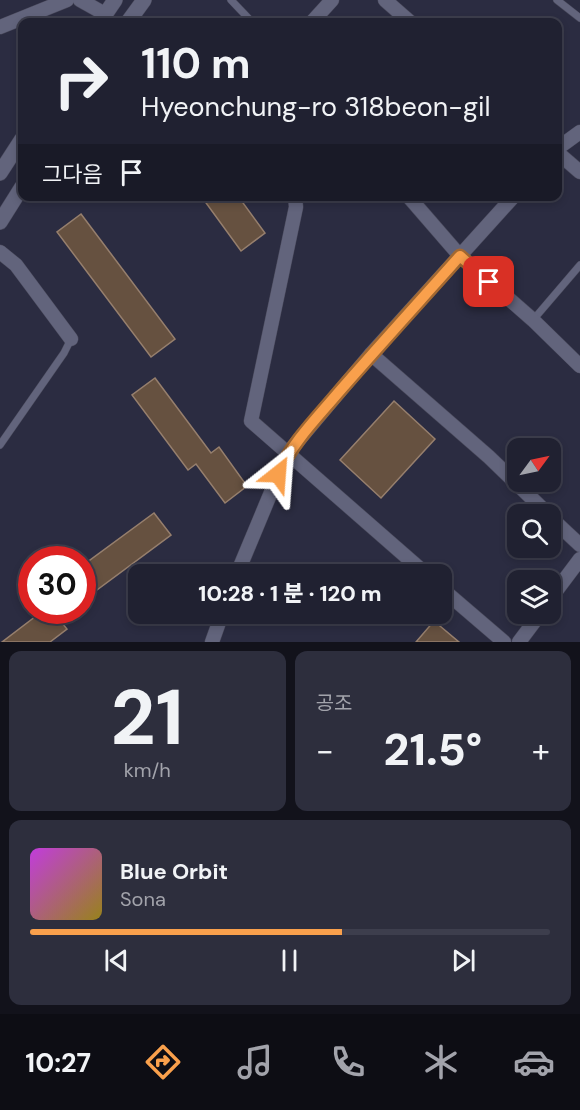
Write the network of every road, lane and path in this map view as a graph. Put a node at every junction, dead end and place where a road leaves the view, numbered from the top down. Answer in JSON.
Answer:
{"nodes":[{"id":1,"x":67,"y":0,"type":"edge"},
{"id":2,"x":80,"y":0,"type":"edge"},
{"id":3,"x":115,"y":0,"type":"edge"},
{"id":4,"x":144,"y":0,"type":"edge"},
{"id":5,"x":231,"y":0,"type":"edge"},
{"id":6,"x":332,"y":0,"type":"edge"},
{"id":7,"x":385,"y":0,"type":"edge"},
{"id":8,"x":557,"y":0,"type":"edge"},
{"id":9,"x":22,"y":18,"type":"edge"},
{"id":10,"x":104,"y":18,"type":"edge"},
{"id":11,"x":108,"y":18,"type":"edge"},
{"id":12,"x":131,"y":18,"type":"edge"},
{"id":13,"x":248,"y":18,"type":"edge"},
{"id":14,"x":316,"y":18,"type":"edge"},
{"id":15,"x":405,"y":18,"type":"edge"},
{"id":16,"x":580,"y":18,"type":"edge"},
{"id":17,"x":18,"y":20,"type":"edge"},
{"id":18,"x":0,"y":27,"type":"edge"},
{"id":19,"x":580,"y":132,"type":"edge"},
{"id":20,"x":18,"y":145,"type":"edge"},
{"id":21,"x":562,"y":145,"type":"edge"},
{"id":22,"x":562,"y":156,"type":"edge"},
{"id":23,"x":0,"y":172,"type":"edge"},
{"id":24,"x":580,"y":172,"type":"edge"},
{"id":25,"x":18,"y":193,"type":"edge"},
{"id":26,"x":295,"y":201,"type":"edge"},
{"id":27,"x":412,"y":201,"type":"edge"},
{"id":28,"x":510,"y":201,"type":"edge"},
{"id":29,"x":0,"y":222,"type":"edge"},
{"id":30,"x":0,"y":252,"type":"edge"},
{"id":31,"x":460,"y":256,"type":"junction"},
{"id":32,"x":580,"y":265,"type":"edge"},
{"id":33,"x":533,"y":320,"type":"junction"},
{"id":34,"x":71,"y":339,"type":"joint"},
{"id":35,"x":371,"y":354,"type":"junction"},
{"id":36,"x":580,"y":366,"type":"edge"},
{"id":37,"x":0,"y":445,"type":"edge"},
{"id":38,"x":287,"y":454,"type":"junction"},
{"id":39,"x":537,"y":504,"type":"edge"},
{"id":40,"x":561,"y":527,"type":"edge"},
{"id":41,"x":580,"y":545,"type":"edge"},
{"id":42,"x":580,"y":559,"type":"edge"},
{"id":43,"x":241,"y":564,"type":"edge"},
{"id":44,"x":414,"y":564,"type":"edge"},
{"id":45,"x":561,"y":584,"type":"edge"},
{"id":46,"x":452,"y":597,"type":"edge"},
{"id":47,"x":218,"y":624,"type":"edge"},
{"id":48,"x":532,"y":624,"type":"edge"},
{"id":49,"x":212,"y":642,"type":"edge"},
{"id":50,"x":504,"y":642,"type":"edge"},
{"id":51,"x":519,"y":642,"type":"edge"}],
"edges":[{"from":1,"to":9,"type":"street"},
{"from":2,"to":10,"type":"street"},
{"from":3,"to":11,"type":"street"},
{"from":4,"to":12,"type":"street"},
{"from":5,"to":13,"type":"lane"},
{"from":6,"to":14,"type":"street"},
{"from":7,"to":15,"type":"street"},
{"from":8,"to":16,"type":"lane"},
{"from":17,"to":18,"type":"street"},
{"from":19,"to":21,"type":"street"},
{"from":20,"to":23,"type":"street"},
{"from":22,"to":24,"type":"street"},
{"from":25,"to":29,"type":"street"},
{"from":26,"to":38,"type":"street"},
{"from":27,"to":31,"type":"street"},
{"from":28,"to":31,"type":"street"},
{"from":30,"to":34,"type":"street"},
{"from":31,"to":33,"type":"street"},
{"from":31,"to":35,"type":"street"},
{"from":32,"to":33,"type":"lane"},
{"from":33,"to":36,"type":"street"},
{"from":34,"to":37,"type":"lane"},
{"from":35,"to":38,"type":"street"},
{"from":35,"to":39,"type":"street"},
{"from":38,"to":43,"type":"street"},
{"from":38,"to":44,"type":"street"},
{"from":40,"to":41,"type":"street"},
{"from":42,"to":45,"type":"street"},
{"from":46,"to":50,"type":"street"},
{"from":47,"to":49,"type":"street"},
{"from":48,"to":51,"type":"street"}]}
